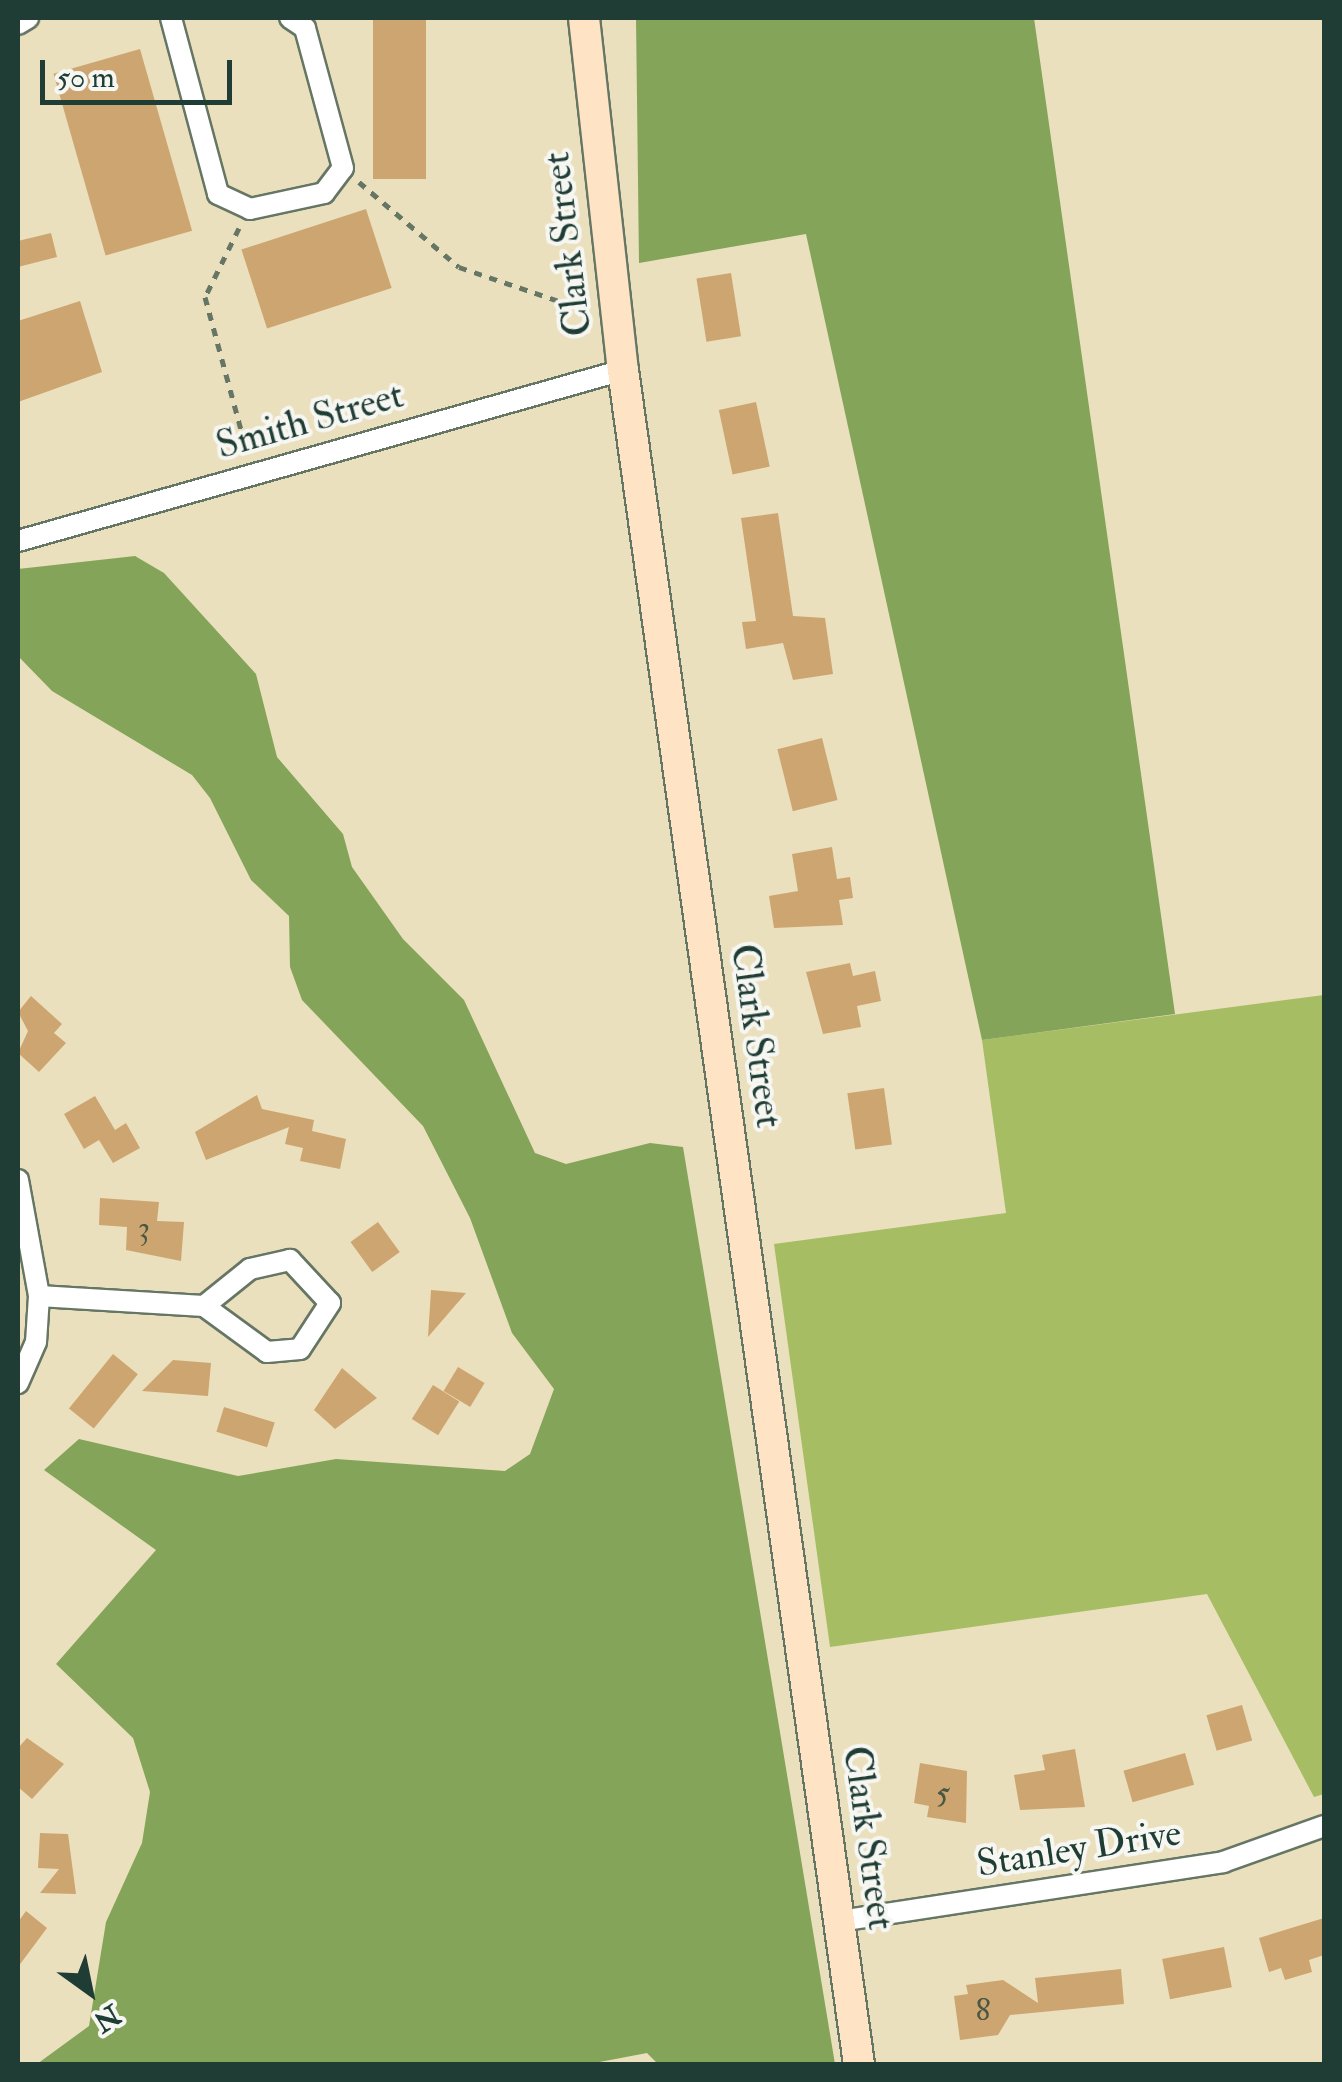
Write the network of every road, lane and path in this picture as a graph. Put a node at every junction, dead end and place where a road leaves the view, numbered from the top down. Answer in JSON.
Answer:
{"nodes":[{"id":1,"x":28,"y":18,"type":"edge"},
{"id":2,"x":172,"y":18,"type":"edge"},
{"id":3,"x":290,"y":18,"type":"edge"},
{"id":4,"x":584,"y":18,"type":"edge"},
{"id":5,"x":18,"y":24,"type":"edge"},
{"id":6,"x":343,"y":168,"type":"junction"},
{"id":7,"x":250,"y":209,"type":"junction"},
{"id":8,"x":588,"y":310,"type":"dead end"},
{"id":9,"x":623,"y":370,"type":"junction"},
{"id":10,"x":246,"y":448,"type":"dead end"},
{"id":11,"x":18,"y":541,"type":"edge"},
{"id":12,"x":18,"y":1180,"type":"edge"},
{"id":13,"x":39,"y":1296,"type":"junction"},
{"id":14,"x":204,"y":1306,"type":"junction"},
{"id":15,"x":18,"y":1383,"type":"edge"},
{"id":16,"x":1324,"y":1826,"type":"edge"},
{"id":17,"x":840,"y":1921,"type":"junction"},
{"id":18,"x":859,"y":2064,"type":"edge"}],
"edges":[{"from":1,"to":5,"type":"street"},
{"from":2,"to":7,"type":"street"},
{"from":3,"to":6,"type":"street"},
{"from":4,"to":9,"type":"main road","name":"Clark Street"},
{"from":6,"to":7,"type":"street"},
{"from":6,"to":8,"type":"path"},
{"from":7,"to":10,"type":"path"},
{"from":9,"to":11,"type":"street","name":"Smith Street"},
{"from":9,"to":17,"type":"main road","name":"Clark Street"},
{"from":12,"to":13,"type":"street"},
{"from":13,"to":14,"type":"street"},
{"from":13,"to":15,"type":"street"},
{"from":14,"to":14,"type":"street"},
{"from":16,"to":17,"type":"street","name":"Stanley Drive"},
{"from":17,"to":18,"type":"main road","name":"Clark Street"}]}
